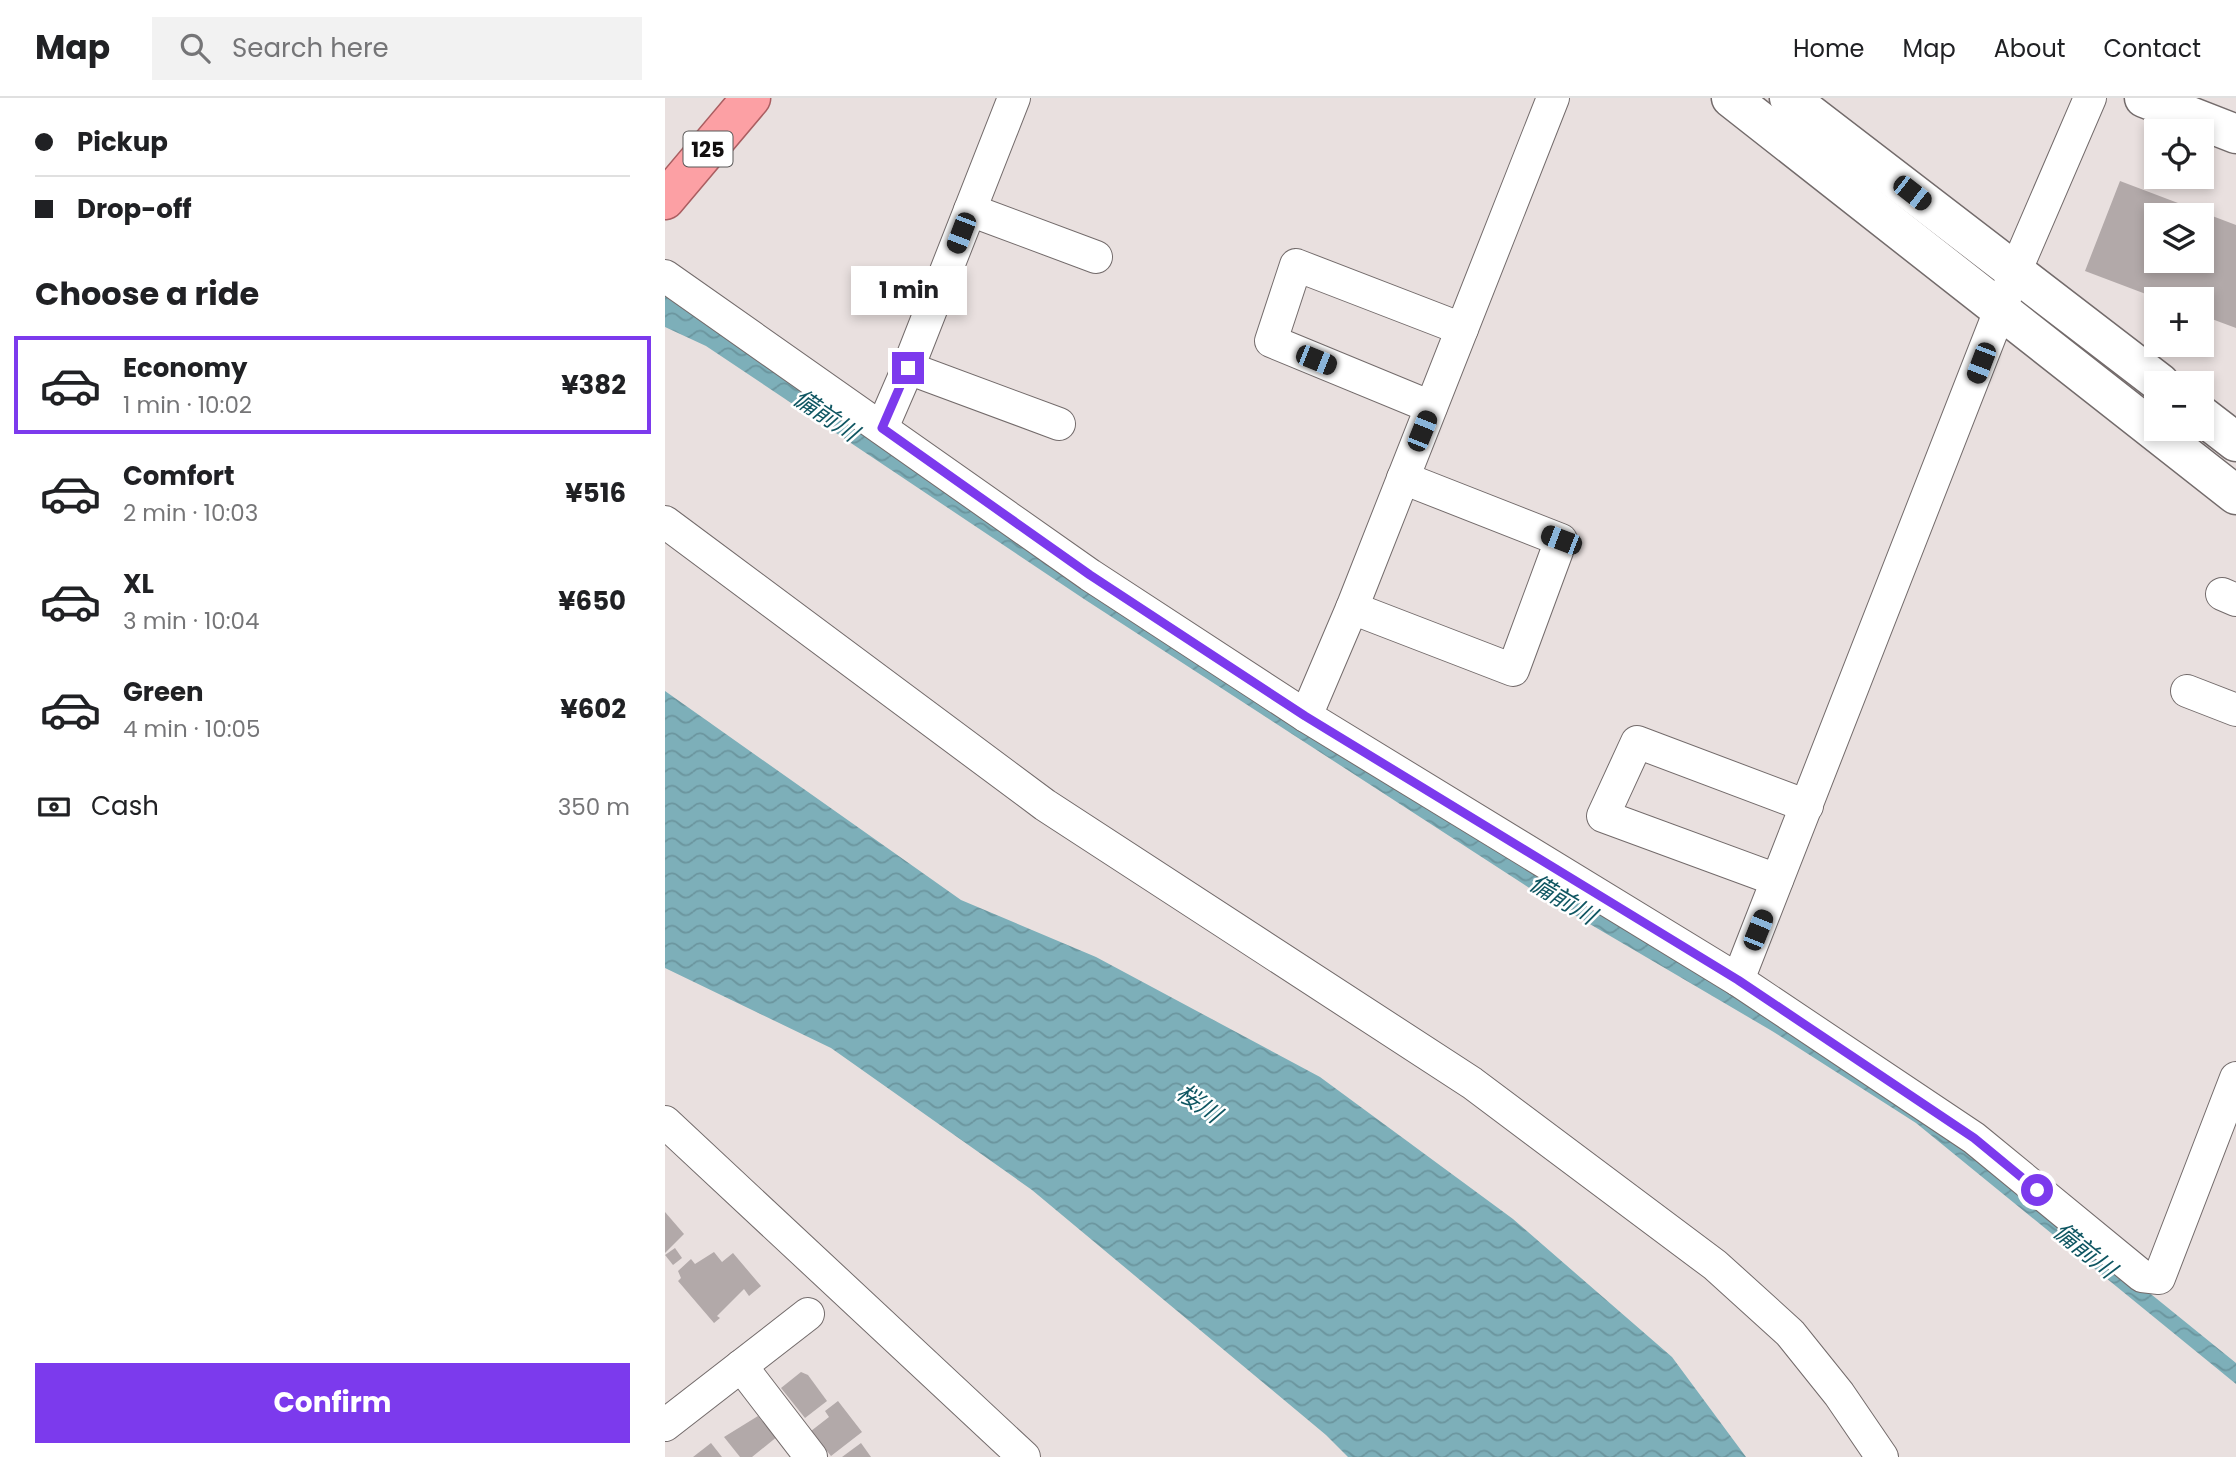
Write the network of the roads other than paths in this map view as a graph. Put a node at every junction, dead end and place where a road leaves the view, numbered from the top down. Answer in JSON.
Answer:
{"nodes":[{"id":1,"x":751,"y":98,"type":"edge"},
{"id":2,"x":1014,"y":98,"type":"edge"},
{"id":3,"x":1553,"y":98,"type":"edge"},
{"id":4,"x":1731,"y":98,"type":"edge"},
{"id":5,"x":1789,"y":98,"type":"edge"},
{"id":6,"x":2089,"y":98,"type":"edge"},
{"id":7,"x":2144,"y":98,"type":"edge"},
{"id":8,"x":2236,"y":134,"type":"edge"},
{"id":9,"x":665,"y":200,"type":"edge"},
{"id":10,"x":969,"y":210,"type":"junction"},
{"id":11,"x":1096,"y":257,"type":"dead end"},
{"id":12,"x":2015,"y":272,"type":"junction"},
{"id":13,"x":665,"y":276,"type":"edge"},
{"id":14,"x":2001,"y":311,"type":"junction"},
{"id":15,"x":1462,"y":329,"type":"junction"},
{"id":16,"x":908,"y":368,"type":"junction"},
{"id":17,"x":2144,"y":371,"type":"edge"},
{"id":18,"x":1431,"y":407,"type":"junction"},
{"id":19,"x":1059,"y":424,"type":"dead end"},
{"id":20,"x":2214,"y":425,"type":"edge"},
{"id":21,"x":882,"y":428,"type":"junction"},
{"id":22,"x":2236,"y":442,"type":"edge"},
{"id":23,"x":1403,"y":478,"type":"junction"},
{"id":24,"x":2236,"y":495,"type":"edge"},
{"id":25,"x":665,"y":522,"type":"edge"},
{"id":26,"x":1352,"y":608,"type":"junction"},
{"id":27,"x":2187,"y":691,"type":"dead end"},
{"id":28,"x":2236,"y":710,"type":"edge"},
{"id":29,"x":1305,"y":716,"type":"junction"},
{"id":30,"x":1807,"y":806,"type":"junction"},
{"id":31,"x":1777,"y":880,"type":"junction"},
{"id":32,"x":1738,"y":980,"type":"junction"},
{"id":33,"x":2236,"y":1078,"type":"edge"},
{"id":34,"x":665,"y":1122,"type":"edge"},
{"id":35,"x":807,"y":1314,"type":"dead end"},
{"id":36,"x":741,"y":1366,"type":"junction"},
{"id":37,"x":665,"y":1425,"type":"edge"},
{"id":38,"x":811,"y":1457,"type":"edge"},
{"id":39,"x":1024,"y":1457,"type":"edge"},
{"id":40,"x":1882,"y":1457,"type":"edge"}],
"edges":[{"from":1,"to":9,"type":"highway","number":"125"},
{"from":2,"to":10,"type":"street"},
{"from":3,"to":15,"type":"street"},
{"from":4,"to":14,"type":"street"},
{"from":5,"to":12,"type":"street"},
{"from":6,"to":12,"type":"street"},
{"from":7,"to":8,"type":"street"},
{"from":10,"to":11,"type":"street"},
{"from":10,"to":16,"type":"street"},
{"from":12,"to":14,"type":"street"},
{"from":12,"to":17,"type":"street"},
{"from":13,"to":21,"type":"street"},
{"from":14,"to":24,"type":"street"},
{"from":14,"to":30,"type":"street"},
{"from":15,"to":18,"type":"street"},
{"from":15,"to":18,"type":"street"},
{"from":16,"to":19,"type":"street"},
{"from":16,"to":21,"type":"street"},
{"from":18,"to":23,"type":"street"},
{"from":20,"to":22,"type":"street"},
{"from":21,"to":29,"type":"street"},
{"from":23,"to":26,"type":"street"},
{"from":23,"to":26,"type":"street"},
{"from":25,"to":40,"type":"street"},
{"from":26,"to":29,"type":"street"},
{"from":27,"to":28,"type":"street"},
{"from":29,"to":32,"type":"street"},
{"from":30,"to":31,"type":"street"},
{"from":30,"to":31,"type":"street"},
{"from":31,"to":32,"type":"street"},
{"from":32,"to":33,"type":"street"},
{"from":34,"to":39,"type":"street"},
{"from":35,"to":36,"type":"street"},
{"from":36,"to":37,"type":"street"},
{"from":36,"to":38,"type":"street"}]}
